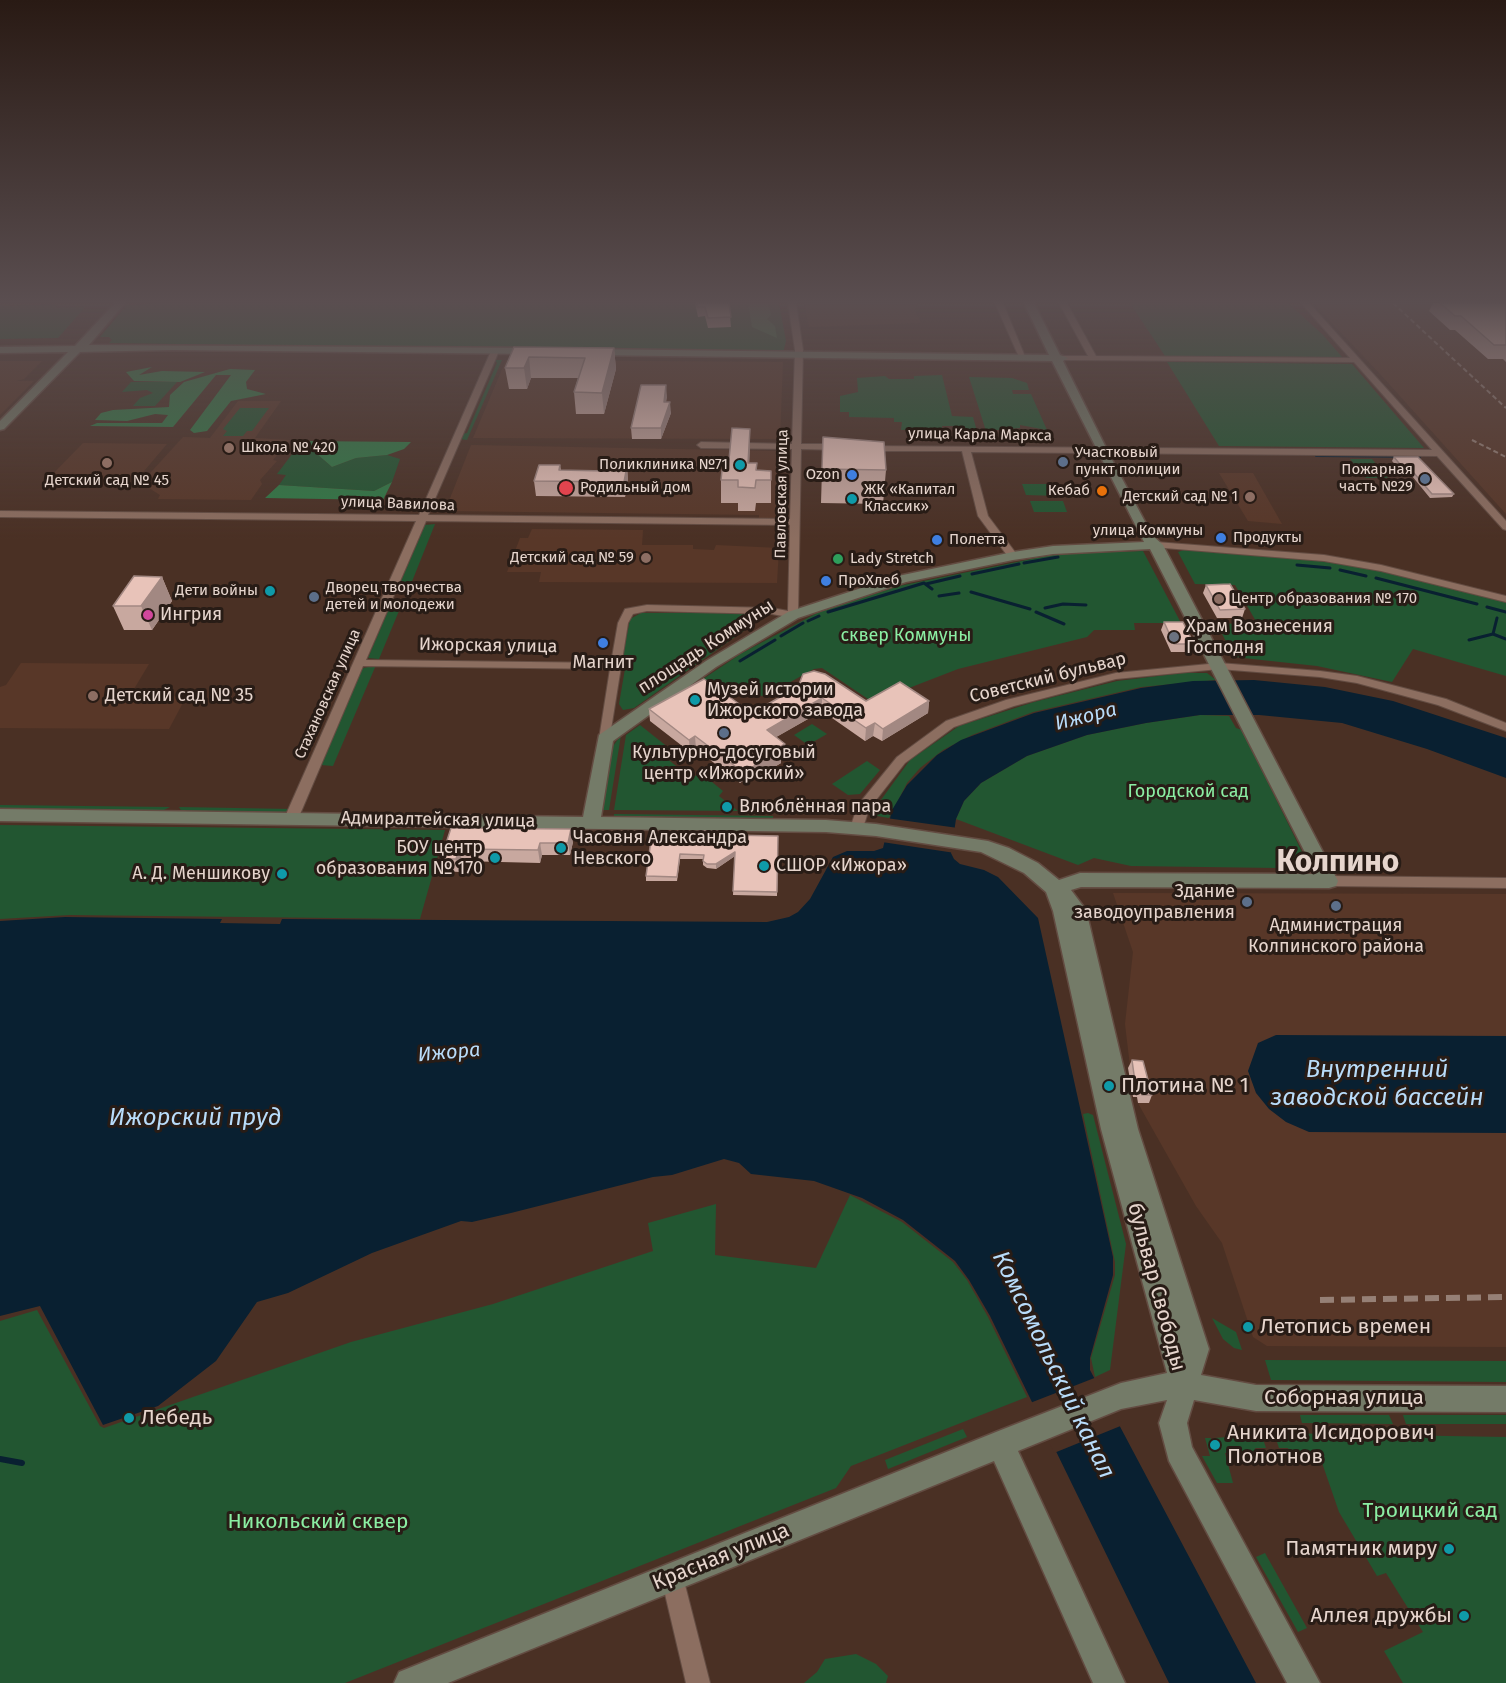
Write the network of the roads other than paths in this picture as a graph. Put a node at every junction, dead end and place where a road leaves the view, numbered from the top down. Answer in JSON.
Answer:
{"nodes":[{"id":1,"x":45,"y":382,"type":"edge"},
{"id":2,"x":482,"y":382,"type":"edge"},
{"id":3,"x":798,"y":382,"type":"edge"},
{"id":4,"x":1071,"y":382,"type":"edge"},
{"id":5,"x":1377,"y":382,"type":"edge"},
{"id":6,"x":0,"y":427,"type":"edge"},
{"id":7,"x":701,"y":445,"type":"dead end"},
{"id":8,"x":797,"y":447,"type":"junction"},
{"id":9,"x":966,"y":449,"type":"junction"},
{"id":10,"x":1106,"y":450,"type":"junction"},
{"id":11,"x":1439,"y":453,"type":"junction"},
{"id":12,"x":0,"y":514,"type":"edge"},
{"id":13,"x":422,"y":518,"type":"junction"},
{"id":14,"x":796,"y":522,"type":"junction"},
{"id":15,"x":1506,"y":527,"type":"edge"},
{"id":16,"x":1156,"y":545,"type":"junction"},
{"id":17,"x":1013,"y":555,"type":"junction"},
{"id":18,"x":1506,"y":599,"type":"edge"},
{"id":19,"x":793,"y":615,"type":"junction"},
{"id":20,"x":359,"y":663,"type":"junction"},
{"id":21,"x":617,"y":666,"type":"junction"},
{"id":22,"x":1222,"y":671,"type":"junction"},
{"id":23,"x":1506,"y":726,"type":"edge"},
{"id":24,"x":606,"y":739,"type":"junction"},
{"id":25,"x":0,"y":815,"type":"edge"},
{"id":26,"x":291,"y":819,"type":"junction"},
{"id":27,"x":591,"y":822,"type":"junction"},
{"id":28,"x":857,"y":828,"type":"junction"},
{"id":29,"x":965,"y":843,"type":"joint"},
{"id":30,"x":1329,"y":881,"type":"junction"},
{"id":31,"x":1506,"y":883,"type":"edge"},
{"id":32,"x":1054,"y":889,"type":"junction"},
{"id":33,"x":1182,"y":1385,"type":"junction"},
{"id":34,"x":1506,"y":1399,"type":"edge"},
{"id":35,"x":1001,"y":1444,"type":"junction"},
{"id":36,"x":672,"y":1577,"type":"junction"},
{"id":37,"x":410,"y":1683,"type":"edge"},
{"id":38,"x":698,"y":1683,"type":"edge"},
{"id":39,"x":1109,"y":1683,"type":"edge"},
{"id":40,"x":1304,"y":1683,"type":"edge"}],
"edges":[{"from":1,"to":6,"type":"street"},
{"from":2,"to":13,"type":"street","name":"Стахановская улица"},
{"from":3,"to":8,"type":"street","name":"Павловская улица"},
{"from":4,"to":10,"type":"street"},
{"from":5,"to":11,"type":"street"},
{"from":7,"to":8,"type":"street","name":"улица Карла Маркса"},
{"from":8,"to":9,"type":"street","name":"улица Карла Маркса"},
{"from":8,"to":14,"type":"street","name":"Павловская улица"},
{"from":9,"to":10,"type":"street","name":"улица Карла Маркса"},
{"from":9,"to":17,"type":"street"},
{"from":10,"to":11,"type":"street","name":"улица Карла Маркса"},
{"from":10,"to":16,"type":"street"},
{"from":11,"to":15,"type":"street"},
{"from":12,"to":13,"type":"street","name":"улица Вавилова"},
{"from":13,"to":14,"type":"street","name":"улица Вавилова"},
{"from":13,"to":20,"type":"street","name":"Стахановская улица"},
{"from":14,"to":19,"type":"street","name":"Павловская улица"},
{"from":16,"to":17,"type":"street","name":"улица Коммуны"},
{"from":16,"to":18,"type":"street","name":"улица Коммуны"},
{"from":16,"to":22,"type":"street"},
{"from":17,"to":19,"type":"street","name":"улица Коммуны"},
{"from":19,"to":21,"type":"street","name":"площадь Коммуны"},
{"from":19,"to":24,"type":"street","name":"площадь Коммуны"},
{"from":20,"to":21,"type":"street","name":"Ижорская улица"},
{"from":20,"to":26,"type":"street","name":"Стахановская улица"},
{"from":21,"to":24,"type":"street","name":"площадь Коммуны"},
{"from":22,"to":23,"type":"street","name":"Советский бульвар"},
{"from":22,"to":28,"type":"street","name":"Советский бульвар"},
{"from":22,"to":30,"type":"street"},
{"from":24,"to":27,"type":"street","name":"площадь Коммуны"},
{"from":25,"to":26,"type":"street","name":"Адмиралтейская улица"},
{"from":26,"to":27,"type":"street","name":"Адмиралтейская улица"},
{"from":27,"to":28,"type":"street","name":"Адмиралтейская улица"},
{"from":28,"to":29,"type":"street","name":"Адмиралтейская улица"},
{"from":29,"to":32,"type":"street","name":"бульвар Свободы"},
{"from":30,"to":31,"type":"street"},
{"from":30,"to":32,"type":"street"},
{"from":32,"to":33,"type":"street","name":"бульвар Свободы"},
{"from":33,"to":34,"type":"street","name":"Соборная улица"},
{"from":33,"to":35,"type":"street","name":"Красная улица"},
{"from":33,"to":40,"type":"street","name":"бульвар Свободы"},
{"from":35,"to":36,"type":"street","name":"Красная улица"},
{"from":35,"to":39,"type":"street"},
{"from":36,"to":37,"type":"street","name":"Красная улица"},
{"from":36,"to":38,"type":"street"}]}
